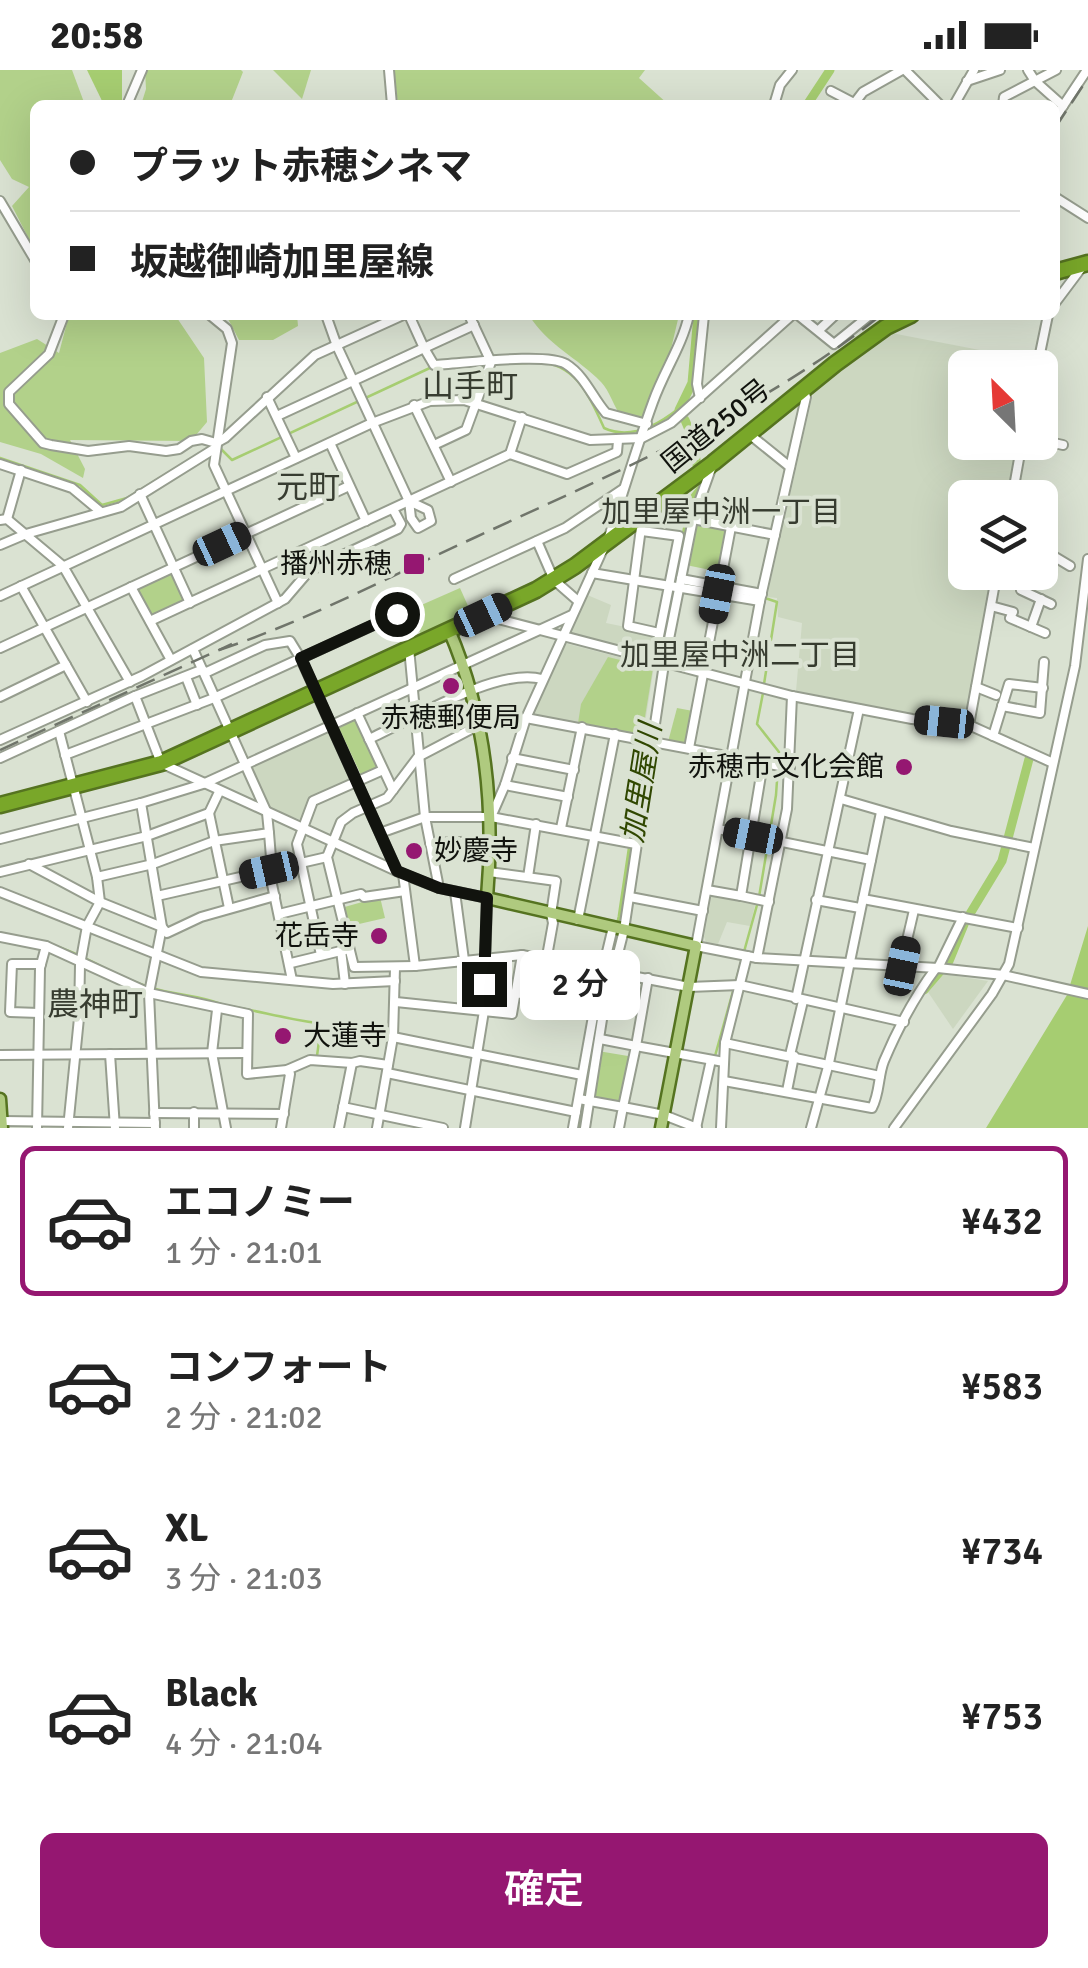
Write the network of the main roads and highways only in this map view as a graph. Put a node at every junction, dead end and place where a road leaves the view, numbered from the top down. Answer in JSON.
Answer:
{"nodes":[{"id":1,"x":1087,"y":262,"type":"edge"},
{"id":2,"x":1060,"y":270,"type":"edge"},
{"id":3,"x":901,"y":320,"type":"edge"},
{"id":4,"x":449,"y":630,"type":"junction"},
{"id":5,"x":0,"y":805,"type":"edge"},
{"id":6,"x":0,"y":1099,"type":"edge"},
{"id":7,"x":662,"y":1122,"type":"edge"},
{"id":8,"x":2,"y":1124,"type":"edge"}],
"edges":[{"from":1,"to":2,"type":"highway"},
{"from":3,"to":4,"type":"highway","name":"国道250号"},
{"from":4,"to":5,"type":"highway","name":"国道250号"},
{"from":4,"to":7,"type":"main road"},
{"from":6,"to":8,"type":"main road"}]}
